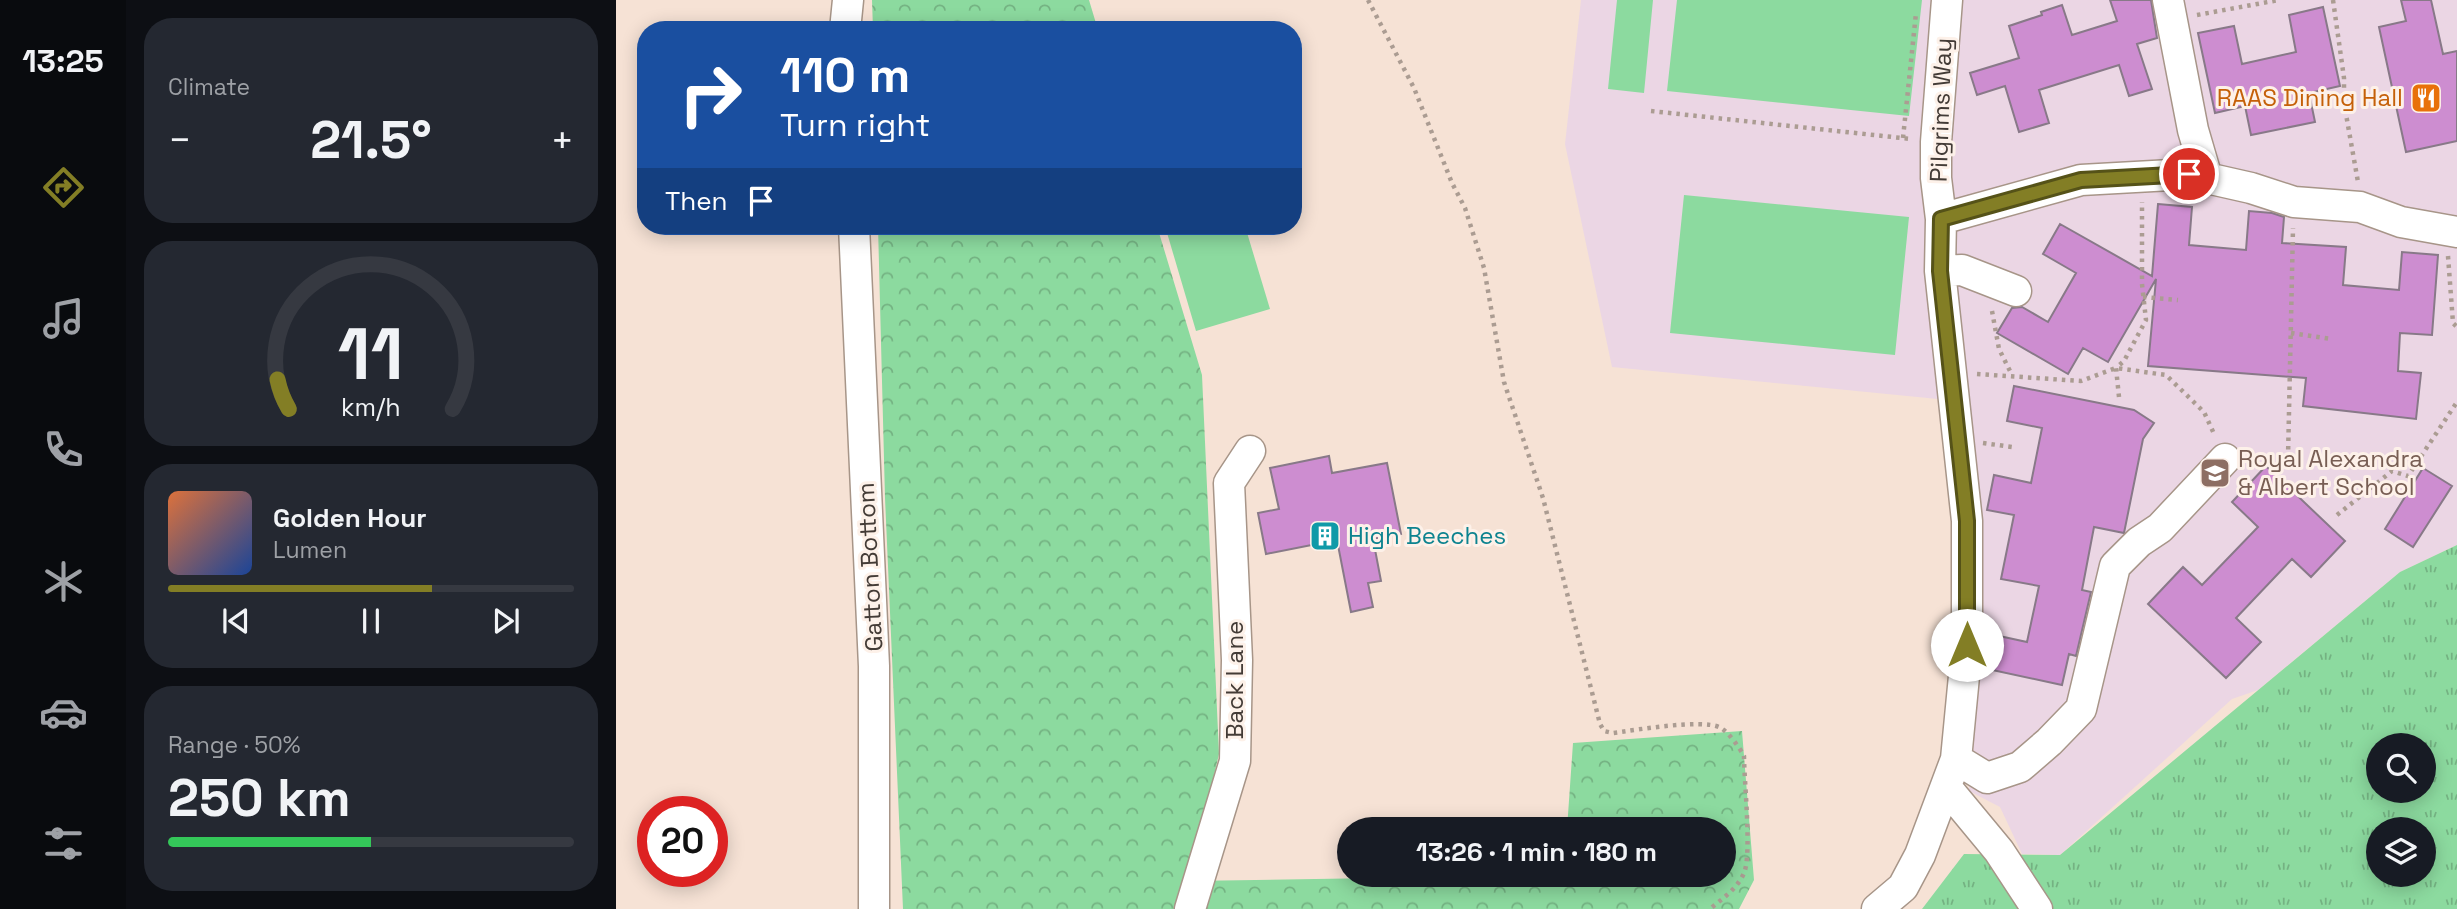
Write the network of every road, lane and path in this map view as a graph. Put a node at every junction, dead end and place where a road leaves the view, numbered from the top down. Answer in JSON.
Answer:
{"nodes":[{"id":1,"x":848,"y":0,"type":"edge"},
{"id":2,"x":1368,"y":0,"type":"edge"},
{"id":3,"x":1917,"y":0,"type":"edge"},
{"id":4,"x":1947,"y":0,"type":"edge"},
{"id":5,"x":2276,"y":0,"type":"edge"},
{"id":6,"x":2333,"y":0,"type":"edge"},
{"id":7,"x":2170,"y":10,"type":"edge"},
{"id":8,"x":846,"y":21,"type":"edge"},
{"id":9,"x":1651,"y":111,"type":"dead end"},
{"id":10,"x":1903,"y":138,"type":"junction"},
{"id":11,"x":1936,"y":142,"type":"junction"},
{"id":12,"x":2142,"y":176,"type":"junction"},
{"id":13,"x":2207,"y":178,"type":"junction"},
{"id":14,"x":2294,"y":202,"type":"junction"},
{"id":15,"x":2360,"y":207,"type":"junction"},
{"id":16,"x":1941,"y":219,"type":"junction"},
{"id":17,"x":2452,"y":232,"type":"edge"},
{"id":18,"x":854,"y":235,"type":"edge"},
{"id":19,"x":1940,"y":271,"type":"junction"},
{"id":20,"x":1986,"y":279,"type":"junction"},
{"id":21,"x":2016,"y":291,"type":"dead end"},
{"id":22,"x":2143,"y":297,"type":"junction"},
{"id":23,"x":2178,"y":300,"type":"dead end"},
{"id":24,"x":2457,"y":327,"type":"edge"},
{"id":25,"x":2291,"y":333,"type":"junction"},
{"id":26,"x":2331,"y":339,"type":"dead end"},
{"id":27,"x":2116,"y":368,"type":"junction"},
{"id":28,"x":1951,"y":373,"type":"junction"},
{"id":29,"x":2011,"y":375,"type":"junction"},
{"id":30,"x":2119,"y":397,"type":"dead end"},
{"id":31,"x":2457,"y":401,"type":"edge"},
{"id":32,"x":1250,"y":451,"type":"dead end"},
{"id":33,"x":2225,"y":458,"type":"joint"},
{"id":34,"x":2288,"y":458,"type":"dead end"},
{"id":35,"x":2337,"y":515,"type":"dead end"},
{"id":36,"x":1956,"y":759,"type":"junction"},
{"id":37,"x":1946,"y":787,"type":"junction"},
{"id":38,"x":874,"y":909,"type":"edge"},
{"id":39,"x":1190,"y":909,"type":"edge"},
{"id":40,"x":1710,"y":909,"type":"edge"},
{"id":41,"x":1877,"y":909,"type":"edge"},
{"id":42,"x":2037,"y":909,"type":"edge"}],
"edges":[{"from":1,"to":8,"type":"street"},
{"from":2,"to":40,"type":"path"},
{"from":3,"to":10,"type":"path"},
{"from":4,"to":11,"type":"street","name":"Pilgrims Way"},
{"from":5,"to":7,"type":"path"},
{"from":6,"to":15,"type":"path"},
{"from":7,"to":13,"type":"street"},
{"from":9,"to":10,"type":"path"},
{"from":10,"to":11,"type":"path"},
{"from":11,"to":16,"type":"street","name":"Pilgrims Way"},
{"from":12,"to":13,"type":"street"},
{"from":12,"to":16,"type":"street"},
{"from":12,"to":22,"type":"path"},
{"from":13,"to":14,"type":"street"},
{"from":14,"to":15,"type":"street"},
{"from":14,"to":25,"type":"path"},
{"from":15,"to":17,"type":"street"},
{"from":16,"to":19,"type":"street","name":"Pilgrims Way"},
{"from":17,"to":24,"type":"path"},
{"from":18,"to":38,"type":"street","name":"Gatton Bottom"},
{"from":19,"to":20,"type":"street"},
{"from":19,"to":28,"type":"street","name":"Pilgrims Way"},
{"from":20,"to":21,"type":"street"},
{"from":20,"to":29,"type":"path"},
{"from":22,"to":23,"type":"path"},
{"from":22,"to":27,"type":"path"},
{"from":25,"to":26,"type":"path"},
{"from":25,"to":34,"type":"path"},
{"from":27,"to":29,"type":"path"},
{"from":27,"to":30,"type":"path"},
{"from":27,"to":33,"type":"path"},
{"from":28,"to":29,"type":"path"},
{"from":28,"to":36,"type":"street","name":"Pilgrims Way"},
{"from":31,"to":35,"type":"path"},
{"from":32,"to":39,"type":"street","name":"Back Lane"},
{"from":33,"to":36,"type":"street"},
{"from":36,"to":37,"type":"street","name":"Pilgrims Way"},
{"from":37,"to":41,"type":"street","name":"Pilgrims Way"},
{"from":37,"to":42,"type":"street"}]}
